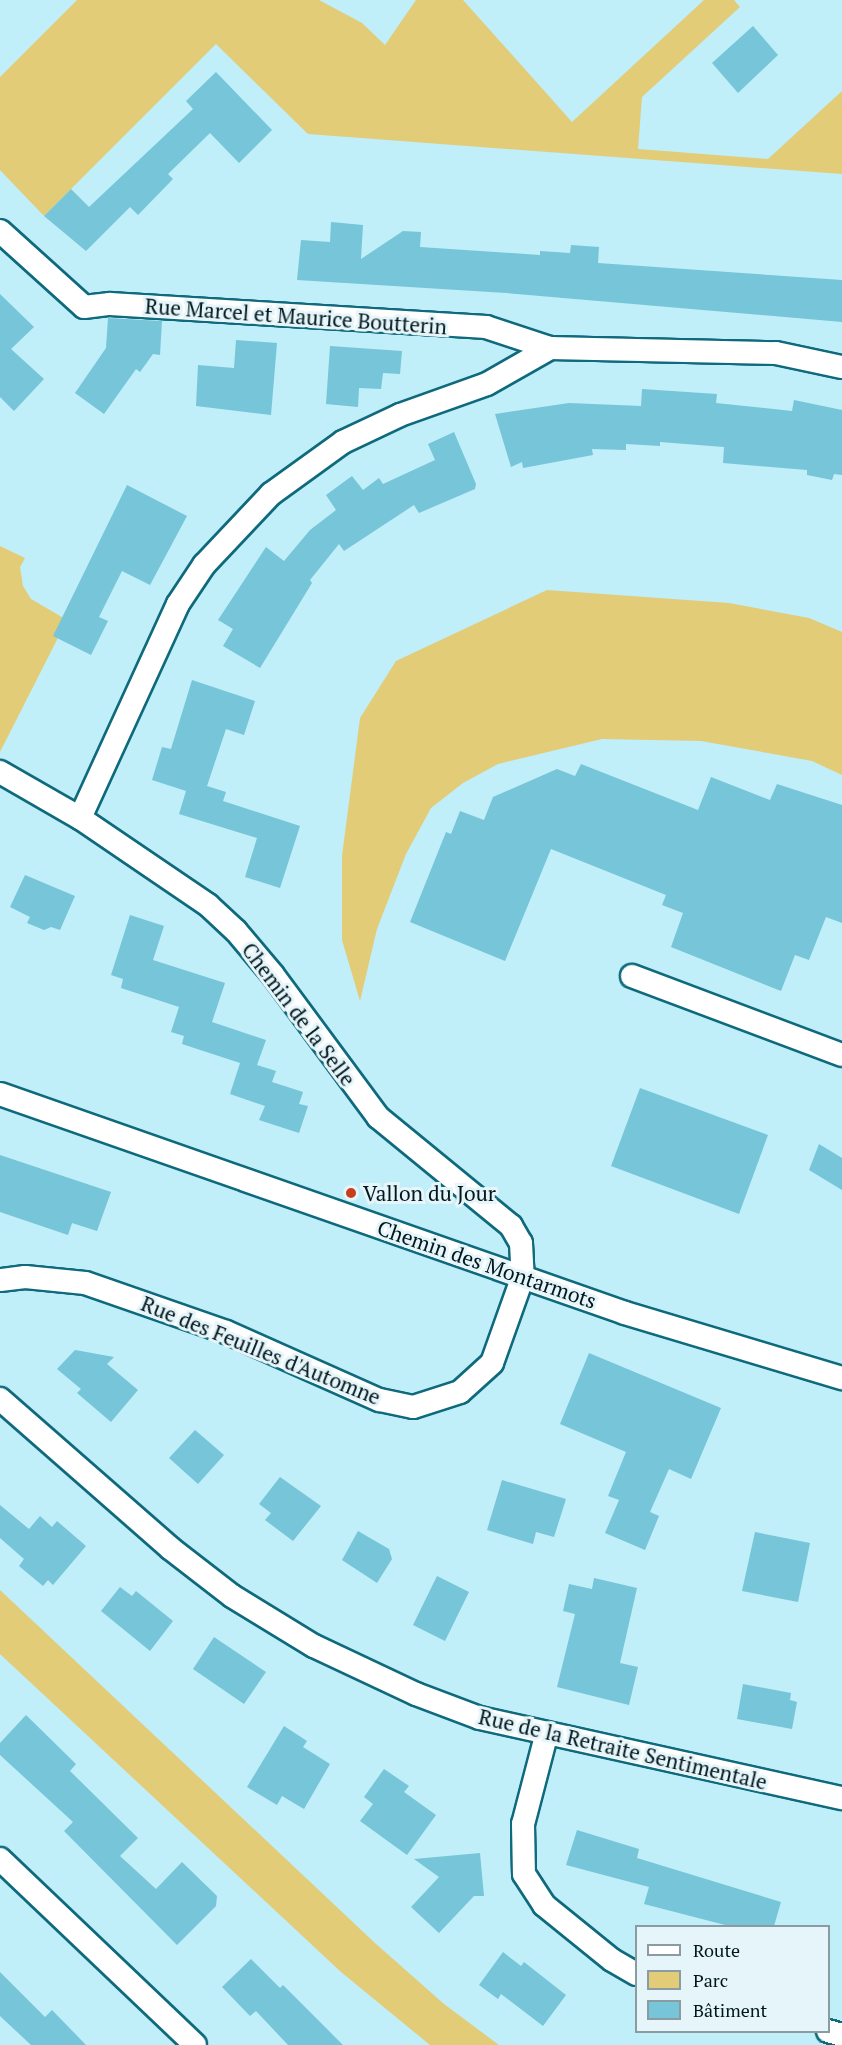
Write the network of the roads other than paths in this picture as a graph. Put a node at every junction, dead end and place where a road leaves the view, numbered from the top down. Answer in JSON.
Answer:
{"nodes":[{"id":1,"x":0,"y":231,"type":"edge"},
{"id":2,"x":550,"y":348,"type":"junction"},
{"id":3,"x":842,"y":367,"type":"edge"},
{"id":4,"x":0,"y":772,"type":"edge"},
{"id":5,"x":80,"y":818,"type":"junction"},
{"id":6,"x":632,"y":976,"type":"dead end"},
{"id":7,"x":842,"y":1055,"type":"edge"},
{"id":8,"x":0,"y":1094,"type":"edge"},
{"id":9,"x":523,"y":1276,"type":"junction"},
{"id":10,"x":0,"y":1281,"type":"edge"},
{"id":11,"x":842,"y":1378,"type":"edge"},
{"id":12,"x":0,"y":1399,"type":"edge"},
{"id":13,"x":546,"y":1736,"type":"junction"},
{"id":14,"x":842,"y":1798,"type":"edge"},
{"id":15,"x":0,"y":1859,"type":"edge"},
{"id":16,"x":635,"y":1973,"type":"edge"},
{"id":17,"x":195,"y":2045,"type":"edge"}],
"edges":[{"from":1,"to":2,"type":"street","name":"Rue Marcel et Maurice Boutterin"},
{"from":2,"to":3,"type":"street"},
{"from":2,"to":5,"type":"street"},
{"from":4,"to":5,"type":"street","name":"Chemin de la Selle"},
{"from":5,"to":9,"type":"street","name":"Chemin de la Selle"},
{"from":6,"to":7,"type":"street"},
{"from":8,"to":9,"type":"street","name":"Chemin des Montarmots"},
{"from":9,"to":10,"type":"street","name":"Rue des Feuilles d'Automne"},
{"from":9,"to":11,"type":"street","name":"Chemin des Montarmots"},
{"from":12,"to":13,"type":"street","name":"Rue de la Retraite Sentimentale"},
{"from":13,"to":14,"type":"street","name":"Rue de la Retraite Sentimentale"},
{"from":13,"to":16,"type":"street"},
{"from":15,"to":17,"type":"street"}]}
